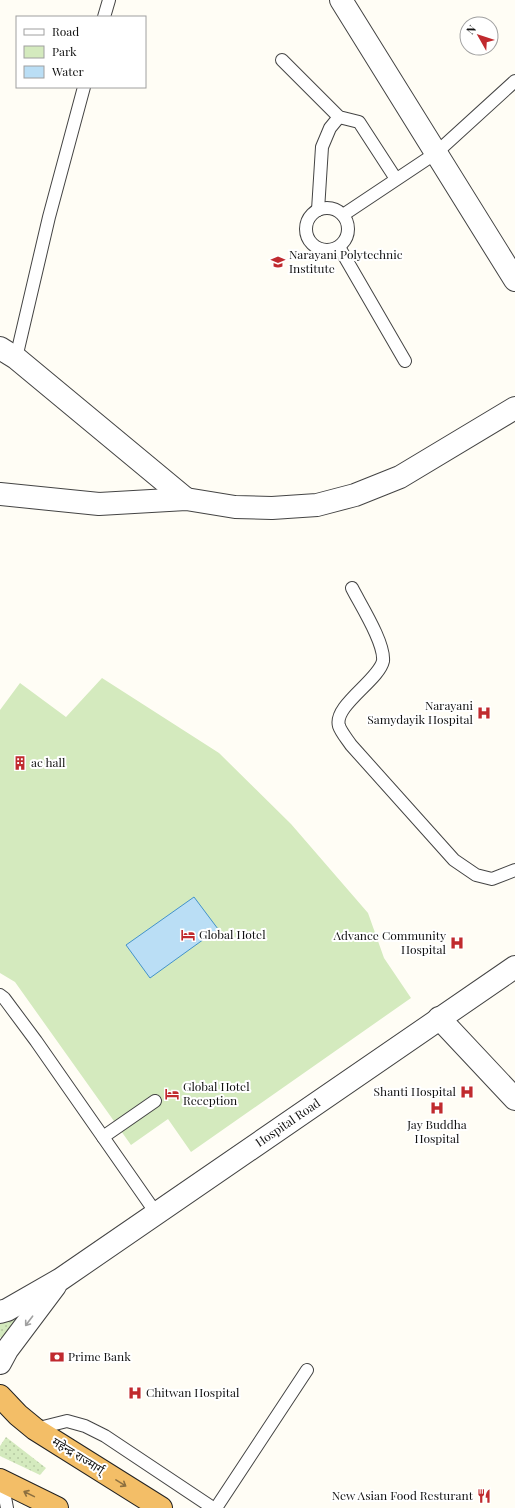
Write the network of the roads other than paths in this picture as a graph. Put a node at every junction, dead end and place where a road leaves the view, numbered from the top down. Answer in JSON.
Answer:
{"nodes":[{"id":1,"x":109,"y":0,"type":"edge"},
{"id":2,"x":341,"y":0,"type":"edge"},
{"id":3,"x":104,"y":16,"type":"edge"},
{"id":4,"x":282,"y":60,"type":"dead end"},
{"id":5,"x":515,"y":81,"type":"edge"},
{"id":6,"x":84,"y":88,"type":"edge"},
{"id":7,"x":339,"y":117,"type":"junction"},
{"id":8,"x":436,"y":153,"type":"junction"},
{"id":9,"x":396,"y":179,"type":"junction"},
{"id":10,"x":318,"y":210,"type":"junction"},
{"id":11,"x":343,"y":215,"type":"junction"},
{"id":12,"x":339,"y":247,"type":"junction"},
{"id":13,"x":515,"y":280,"type":"edge"},
{"id":14,"x":8,"y":353,"type":"edge"},
{"id":15,"x":405,"y":361,"type":"dead end"},
{"id":16,"x":515,"y":408,"type":"edge"},
{"id":17,"x":0,"y":494,"type":"edge"},
{"id":18,"x":186,"y":499,"type":"junction"},
{"id":19,"x":352,"y":588,"type":"dead end"},
{"id":20,"x":515,"y":870,"type":"edge"},
{"id":21,"x":515,"y":967,"type":"edge"},
{"id":22,"x":0,"y":995,"type":"edge"},
{"id":23,"x":439,"y":1018,"type":"junction"},
{"id":24,"x":515,"y":1099,"type":"edge"},
{"id":25,"x":155,"y":1101,"type":"dead end"},
{"id":26,"x":103,"y":1137,"type":"junction"},
{"id":27,"x":156,"y":1213,"type":"junction"},
{"id":28,"x":61,"y":1279,"type":"junction"},
{"id":29,"x":0,"y":1312,"type":"edge"},
{"id":30,"x":0,"y":1363,"type":"edge"},
{"id":31,"x":307,"y":1370,"type":"dead end"},
{"id":32,"x":0,"y":1396,"type":"edge"},
{"id":33,"x":35,"y":1429,"type":"junction"},
{"id":34,"x":1,"y":1480,"type":"edge"},
{"id":35,"x":7,"y":1508,"type":"edge"},
{"id":36,"x":57,"y":1508,"type":"edge"},
{"id":37,"x":161,"y":1508,"type":"edge"},
{"id":38,"x":213,"y":1508,"type":"edge"},
{"id":39,"x":216,"y":1508,"type":"edge"}],
"edges":[{"from":1,"to":3,"type":"lane"},
{"from":2,"to":8,"type":"street"},
{"from":4,"to":7,"type":"lane"},
{"from":5,"to":8,"type":"lane"},
{"from":6,"to":14,"type":"lane"},
{"from":7,"to":9,"type":"lane"},
{"from":7,"to":10,"type":"lane"},
{"from":8,"to":9,"type":"lane"},
{"from":8,"to":13,"type":"street"},
{"from":9,"to":11,"type":"lane"},
{"from":10,"to":11,"type":"lane"},
{"from":10,"to":12,"type":"lane"},
{"from":11,"to":12,"type":"lane"},
{"from":12,"to":15,"type":"lane"},
{"from":14,"to":18,"type":"street"},
{"from":16,"to":18,"type":"street"},
{"from":17,"to":18,"type":"street"},
{"from":19,"to":20,"type":"lane"},
{"from":21,"to":23,"type":"street","name":"Hospital Road"},
{"from":22,"to":26,"type":"lane"},
{"from":23,"to":24,"type":"street"},
{"from":23,"to":27,"type":"street","name":"Hospital Road"},
{"from":25,"to":26,"type":"lane"},
{"from":26,"to":27,"type":"lane"},
{"from":27,"to":28,"type":"street","name":"Hospital Road"},
{"from":28,"to":29,"type":"street","name":"Hospital Road"},
{"from":28,"to":30,"type":"street","name":"Hospital Road","one_way":true},
{"from":31,"to":39,"type":"lane"},
{"from":32,"to":33,"type":"highway","name":"महेन्द्र राज्मार्ग्"},
{"from":33,"to":37,"type":"highway","name":"महेन्द्र राज्मार्ग्","one_way":true},
{"from":33,"to":38,"type":"lane"},
{"from":34,"to":35,"type":"lane"},
{"from":36,"to":34,"type":"highway","one_way":true}]}
